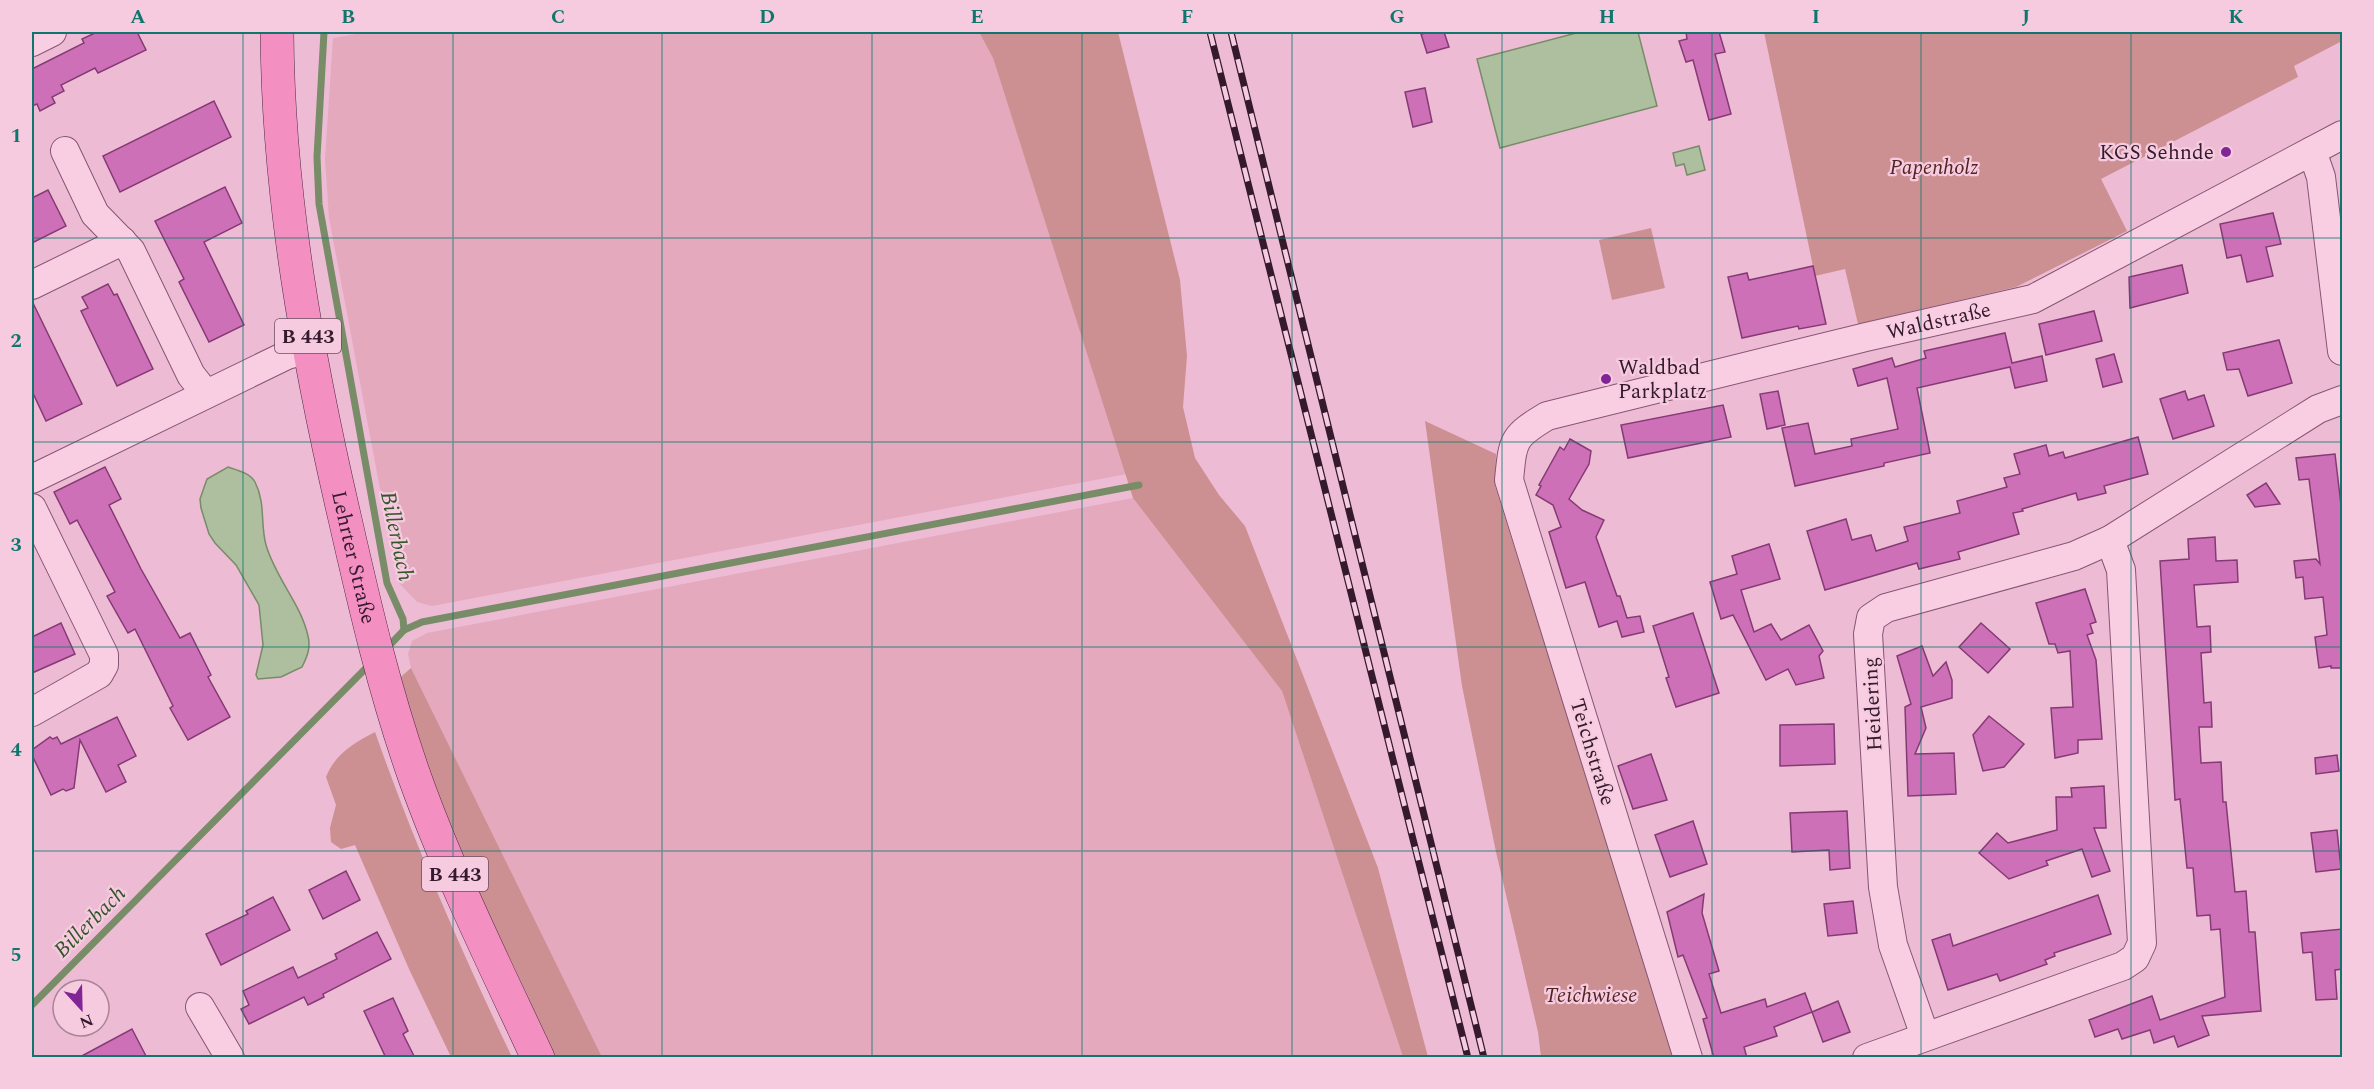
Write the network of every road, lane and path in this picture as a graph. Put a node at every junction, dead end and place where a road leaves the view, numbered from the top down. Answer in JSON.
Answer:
{"nodes":[{"id":1,"x":52,"y":32,"type":"edge"},
{"id":2,"x":277,"y":32,"type":"edge"},
{"id":3,"x":32,"y":42,"type":"edge"},
{"id":4,"x":2343,"y":135,"type":"edge"},
{"id":5,"x":65,"y":151,"type":"dead end"},
{"id":6,"x":2312,"y":151,"type":"junction"},
{"id":7,"x":122,"y":242,"type":"junction"},
{"id":8,"x":32,"y":285,"type":"edge"},
{"id":9,"x":310,"y":349,"type":"junction"},
{"id":10,"x":2343,"y":351,"type":"edge"},
{"id":11,"x":206,"y":394,"type":"junction"},
{"id":12,"x":2343,"y":400,"type":"edge"},
{"id":13,"x":1512,"y":444,"type":"joint"},
{"id":14,"x":32,"y":479,"type":"edge"},
{"id":15,"x":32,"y":508,"type":"edge"},
{"id":16,"x":2110,"y":540,"type":"junction"},
{"id":17,"x":32,"y":712,"type":"edge"},
{"id":18,"x":200,"y":1007,"type":"dead end"},
{"id":19,"x":1925,"y":1036,"type":"junction"},
{"id":20,"x":230,"y":1058,"type":"edge"},
{"id":21,"x":538,"y":1058,"type":"edge"},
{"id":22,"x":1688,"y":1058,"type":"edge"},
{"id":23,"x":1867,"y":1058,"type":"edge"}],
"edges":[{"from":1,"to":3,"type":"street"},
{"from":2,"to":9,"type":"main road","name":"Lehrter Straße","number":"B 443"},
{"from":4,"to":6,"type":"street","name":"Waldstraße"},
{"from":5,"to":7,"type":"street"},
{"from":6,"to":10,"type":"street"},
{"from":6,"to":13,"type":"street","name":"Waldstraße"},
{"from":7,"to":8,"type":"street"},
{"from":7,"to":11,"type":"street"},
{"from":9,"to":11,"type":"street"},
{"from":9,"to":21,"type":"main road","name":"Lehrter Straße","number":"B 443"},
{"from":11,"to":14,"type":"street"},
{"from":12,"to":16,"type":"street","name":"Heidering"},
{"from":13,"to":22,"type":"street","name":"Teichstraße"},
{"from":15,"to":17,"type":"street"},
{"from":16,"to":19,"type":"street"},
{"from":16,"to":19,"type":"street","name":"Heidering"},
{"from":18,"to":20,"type":"street"},
{"from":19,"to":23,"type":"street"}]}
